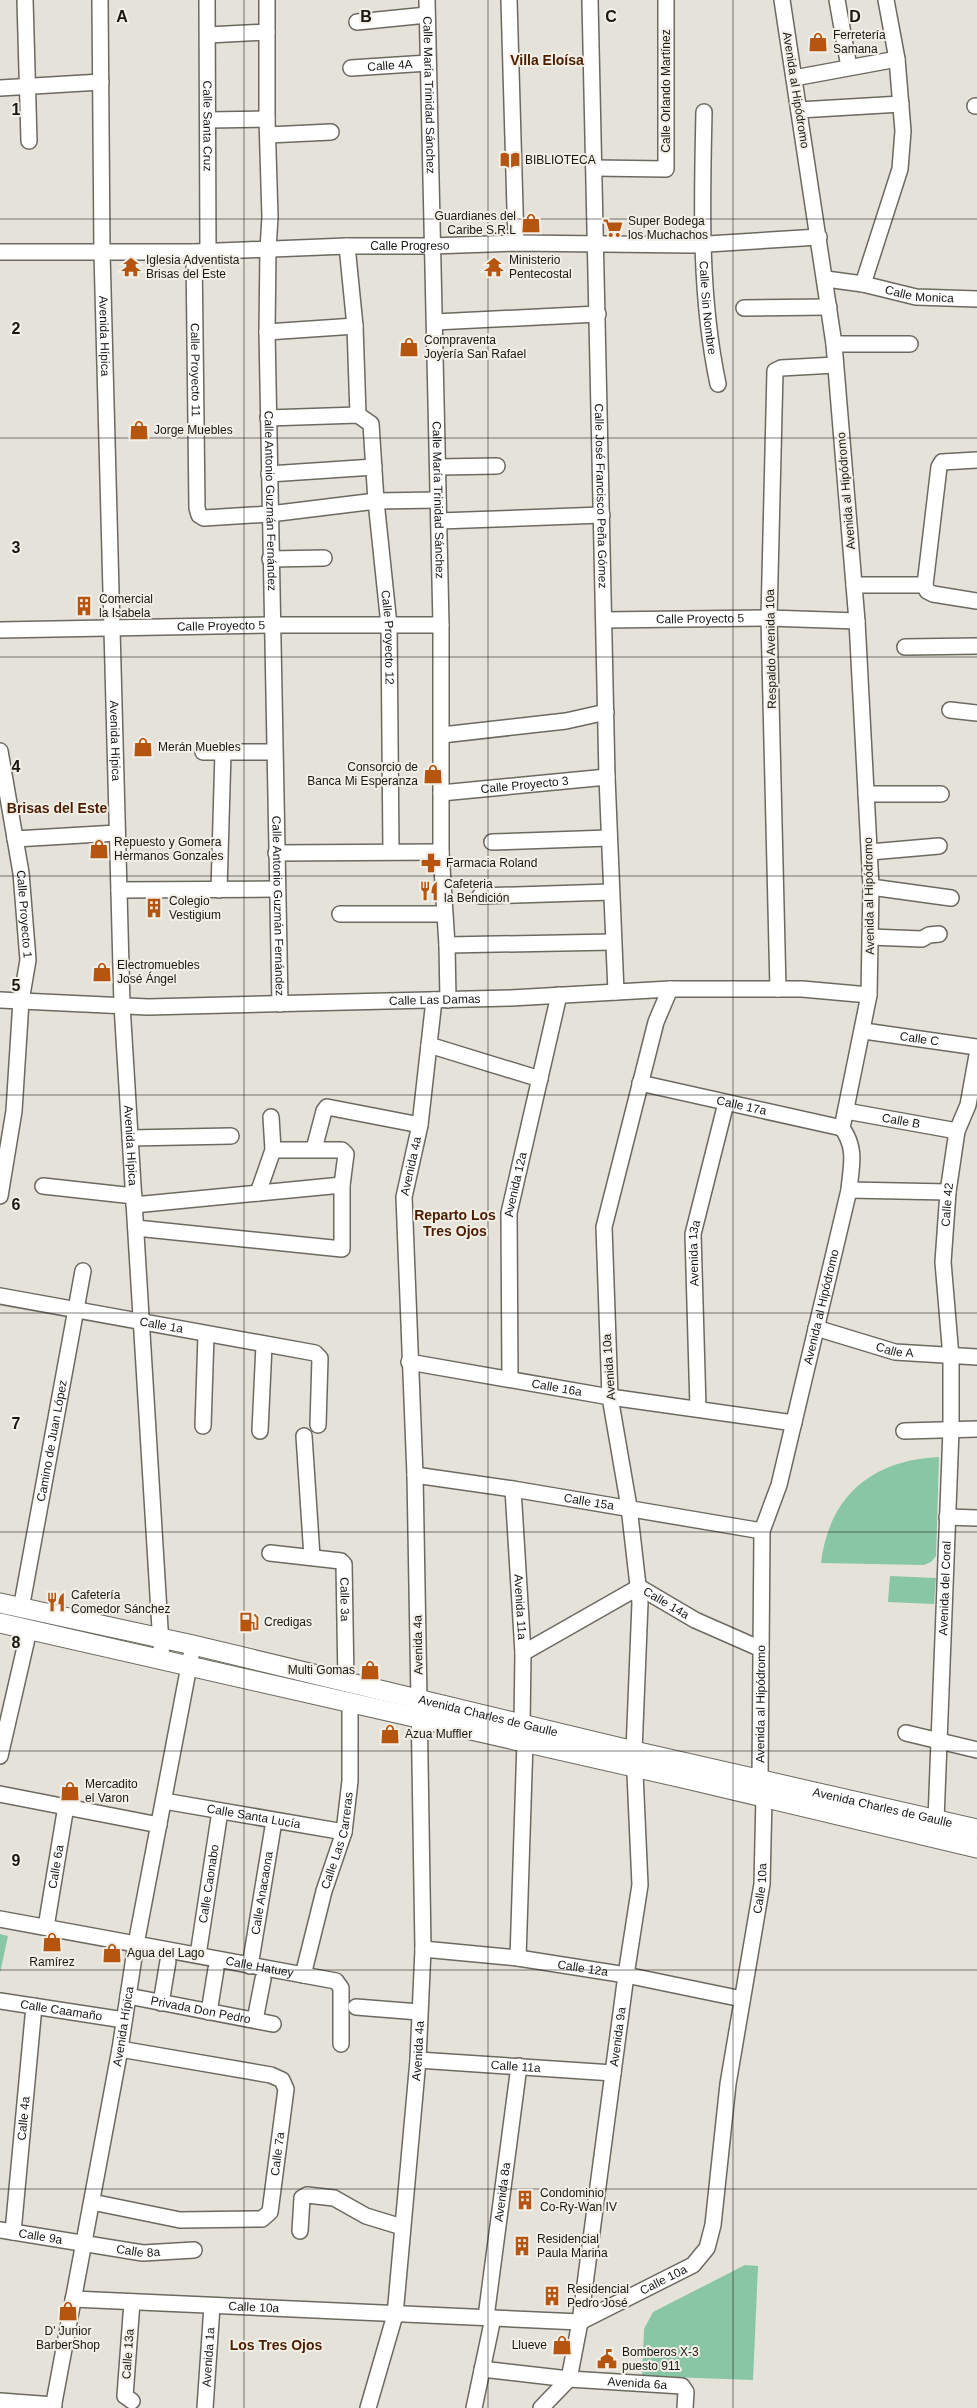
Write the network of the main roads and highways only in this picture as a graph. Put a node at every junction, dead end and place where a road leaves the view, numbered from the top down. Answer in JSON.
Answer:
{"nodes":[{"id":1,"x":0,"y":1603,"type":"edge"},
{"id":2,"x":0,"y":1623,"type":"edge"},
{"id":3,"x":523,"y":1733,"type":"junction"},
{"id":4,"x":762,"y":1788,"type":"junction"},
{"id":5,"x":977,"y":1829,"type":"edge"},
{"id":6,"x":977,"y":1848,"type":"edge"}],
"edges":[{"from":1,"to":3,"type":"main road","name":"Avenida Charles de Gaulle"},
{"from":2,"to":3,"type":"main road","name":"Avenida Charles de Gaulle"},
{"from":3,"to":4,"type":"main road","name":"Avenida Charles de Gaulle"},
{"from":4,"to":5,"type":"main road","name":"Avenida Charles de Gaulle"},
{"from":4,"to":6,"type":"main road","name":"Avenida Charles de Gaulle"}]}
